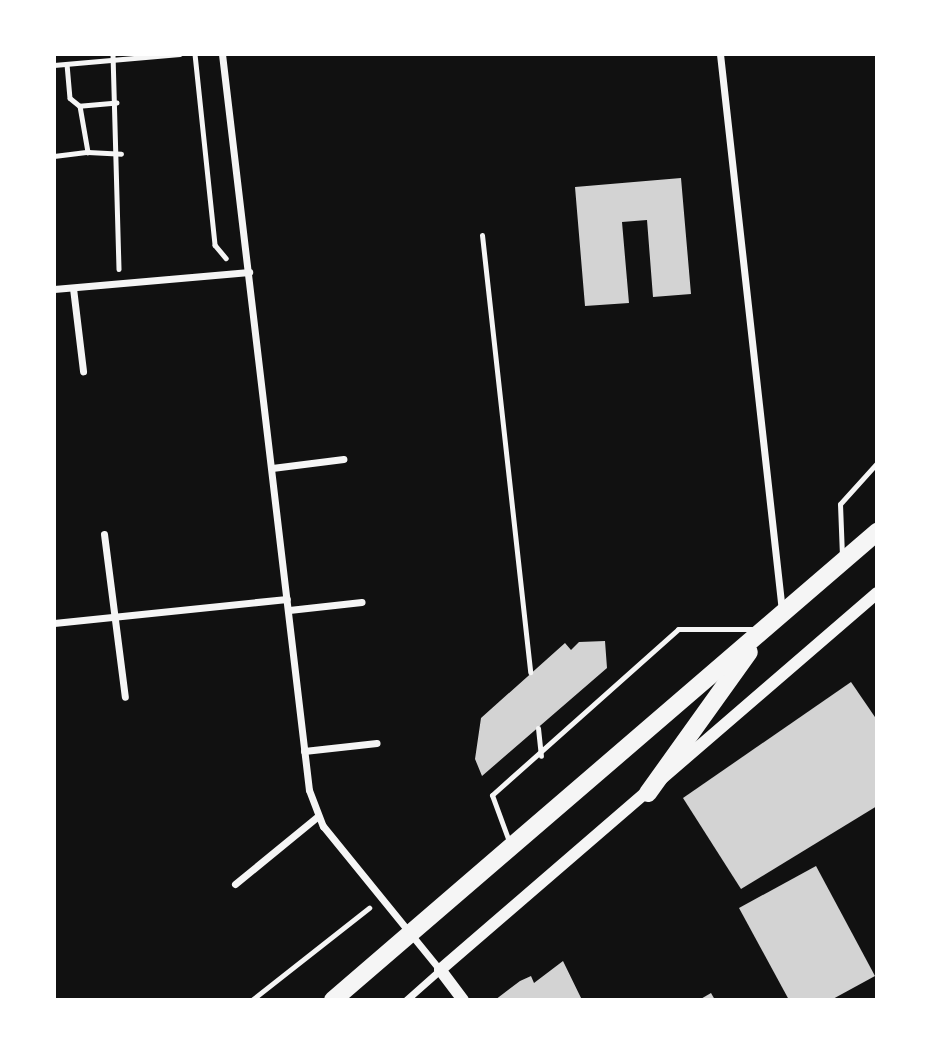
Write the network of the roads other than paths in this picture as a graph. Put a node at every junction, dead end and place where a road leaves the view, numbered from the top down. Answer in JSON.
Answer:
{"nodes":[{"id":1,"x":222,"y":54,"type":"edge"},
{"id":2,"x":720,"y":54,"type":"edge"},
{"id":3,"x":482,"y":235,"type":"dead end"},
{"id":4,"x":249,"y":272,"type":"junction"},
{"id":5,"x":73,"y":288,"type":"junction"},
{"id":6,"x":54,"y":289,"type":"edge"},
{"id":7,"x":83,"y":371,"type":"dead end"},
{"id":8,"x":343,"y":459,"type":"dead end"},
{"id":9,"x":877,"y":463,"type":"edge"},
{"id":10,"x":272,"y":468,"type":"junction"},
{"id":11,"x":877,"y":532,"type":"edge"},
{"id":12,"x":104,"y":534,"type":"dead end"},
{"id":13,"x":843,"y":562,"type":"junction"},
{"id":14,"x":877,"y":593,"type":"edge"},
{"id":15,"x":287,"y":599,"type":"junction"},
{"id":16,"x":362,"y":602,"type":"dead end"},
{"id":17,"x":289,"y":610,"type":"junction"},
{"id":18,"x":782,"y":615,"type":"junction"},
{"id":19,"x":114,"y":617,"type":"junction"},
{"id":20,"x":54,"y":623,"type":"edge"},
{"id":21,"x":765,"y":629,"type":"junction"},
{"id":22,"x":530,"y":672,"type":"dead end"},
{"id":23,"x":125,"y":697,"type":"dead end"},
{"id":24,"x":538,"y":728,"type":"dead end"},
{"id":25,"x":377,"y":743,"type":"dead end"},
{"id":26,"x":304,"y":751,"type":"junction"},
{"id":27,"x":541,"y":756,"type":"junction"},
{"id":28,"x":648,"y":793,"type":"junction"},
{"id":29,"x":318,"y":816,"type":"junction"},
{"id":30,"x":511,"y":848,"type":"junction"},
{"id":31,"x":236,"y":884,"type":"dead end"},
{"id":32,"x":410,"y":935,"type":"junction"},
{"id":33,"x":440,"y":970,"type":"junction"},
{"id":34,"x":334,"y":1000,"type":"edge"},
{"id":35,"x":406,"y":1000,"type":"edge"},
{"id":36,"x":463,"y":1000,"type":"edge"}],
"edges":[{"from":1,"to":4,"type":"street"},
{"from":2,"to":18,"type":"street"},
{"from":3,"to":22,"type":"lane"},
{"from":4,"to":5,"type":"street"},
{"from":4,"to":10,"type":"street"},
{"from":5,"to":6,"type":"street"},
{"from":5,"to":7,"type":"street"},
{"from":8,"to":10,"type":"street"},
{"from":9,"to":13,"type":"lane"},
{"from":10,"to":15,"type":"street"},
{"from":11,"to":13,"type":"main road"},
{"from":12,"to":19,"type":"street"},
{"from":13,"to":18,"type":"main road"},
{"from":14,"to":28,"type":"street"},
{"from":15,"to":17,"type":"street"},
{"from":15,"to":19,"type":"street"},
{"from":16,"to":17,"type":"street"},
{"from":17,"to":26,"type":"street"},
{"from":18,"to":21,"type":"main road"},
{"from":19,"to":20,"type":"street"},
{"from":19,"to":23,"type":"street"},
{"from":21,"to":27,"type":"lane"},
{"from":21,"to":28,"type":"main road"},
{"from":21,"to":30,"type":"main road"},
{"from":24,"to":27,"type":"lane"},
{"from":25,"to":26,"type":"street"},
{"from":26,"to":29,"type":"street"},
{"from":27,"to":30,"type":"lane"},
{"from":28,"to":33,"type":"street"},
{"from":29,"to":31,"type":"street"},
{"from":29,"to":32,"type":"street"},
{"from":30,"to":32,"type":"main road"},
{"from":32,"to":33,"type":"street"},
{"from":32,"to":34,"type":"main road"},
{"from":33,"to":35,"type":"street"},
{"from":33,"to":36,"type":"street"}]}
